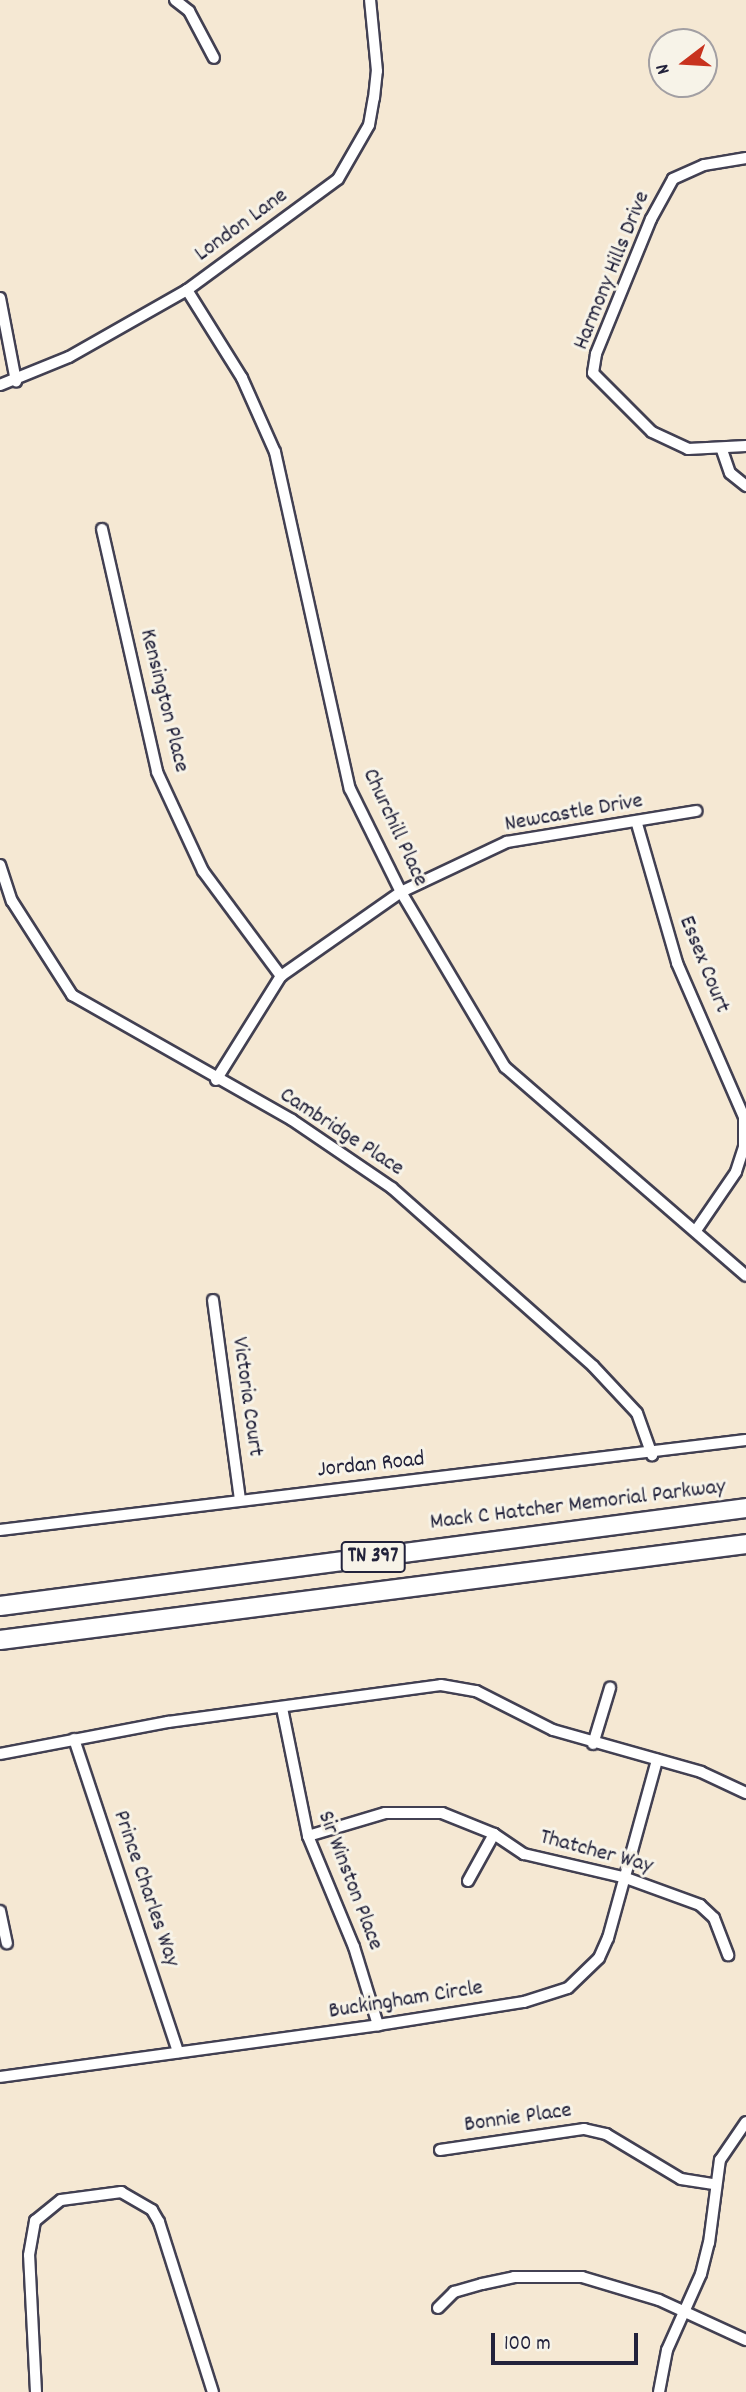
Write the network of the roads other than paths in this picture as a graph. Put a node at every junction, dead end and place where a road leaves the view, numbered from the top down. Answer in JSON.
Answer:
{"nodes":[{"id":1,"x":175,"y":0,"type":"edge"},
{"id":2,"x":370,"y":0,"type":"edge"},
{"id":3,"x":214,"y":58,"type":"dead end"},
{"id":4,"x":746,"y":158,"type":"edge"},
{"id":5,"x":187,"y":290,"type":"junction"},
{"id":6,"x":0,"y":298,"type":"edge"},
{"id":7,"x":16,"y":381,"type":"junction"},
{"id":8,"x":0,"y":385,"type":"edge"},
{"id":9,"x":746,"y":446,"type":"edge"},
{"id":10,"x":722,"y":450,"type":"junction"},
{"id":11,"x":746,"y":486,"type":"edge"},
{"id":12,"x":102,"y":529,"type":"dead end"},
{"id":13,"x":696,"y":811,"type":"dead end"},
{"id":14,"x":637,"y":824,"type":"junction"},
{"id":15,"x":0,"y":865,"type":"edge"},
{"id":16,"x":401,"y":892,"type":"junction"},
{"id":17,"x":281,"y":976,"type":"junction"},
{"id":18,"x":216,"y":1080,"type":"junction"},
{"id":19,"x":696,"y":1228,"type":"junction"},
{"id":20,"x":746,"y":1276,"type":"edge"},
{"id":21,"x":213,"y":1300,"type":"dead end"},
{"id":22,"x":746,"y":1440,"type":"edge"},
{"id":23,"x":652,"y":1455,"type":"junction"},
{"id":24,"x":240,"y":1499,"type":"junction"},
{"id":25,"x":746,"y":1508,"type":"edge"},
{"id":26,"x":0,"y":1530,"type":"edge"},
{"id":27,"x":746,"y":1544,"type":"edge"},
{"id":28,"x":0,"y":1606,"type":"edge"},
{"id":29,"x":0,"y":1640,"type":"edge"},
{"id":30,"x":610,"y":1688,"type":"dead end"},
{"id":31,"x":282,"y":1708,"type":"junction"},
{"id":32,"x":75,"y":1739,"type":"junction"},
{"id":33,"x":593,"y":1744,"type":"junction"},
{"id":34,"x":0,"y":1754,"type":"edge"},
{"id":35,"x":657,"y":1760,"type":"junction"},
{"id":36,"x":746,"y":1793,"type":"edge"},
{"id":37,"x":494,"y":1834,"type":"junction"},
{"id":38,"x":308,"y":1836,"type":"junction"},
{"id":39,"x":625,"y":1878,"type":"junction"},
{"id":40,"x":468,"y":1881,"type":"dead end"},
{"id":41,"x":0,"y":1911,"type":"edge"},
{"id":42,"x":8,"y":1943,"type":"dead end"},
{"id":43,"x":728,"y":1955,"type":"dead end"},
{"id":44,"x":378,"y":2025,"type":"junction"},
{"id":45,"x":178,"y":2052,"type":"junction"},
{"id":46,"x":0,"y":2077,"type":"edge"},
{"id":47,"x":746,"y":2122,"type":"edge"},
{"id":48,"x":440,"y":2150,"type":"dead end"},
{"id":49,"x":713,"y":2184,"type":"junction"},
{"id":50,"x":439,"y":2308,"type":"dead end"},
{"id":51,"x":684,"y":2311,"type":"junction"},
{"id":52,"x":746,"y":2340,"type":"edge"},
{"id":53,"x":36,"y":2392,"type":"edge"},
{"id":54,"x":213,"y":2392,"type":"edge"},
{"id":55,"x":659,"y":2392,"type":"edge"}],
"edges":[{"from":1,"to":3,"type":"street"},
{"from":2,"to":5,"type":"street","name":"London Lane"},
{"from":4,"to":10,"type":"street","name":"Harmony Hills Drive"},
{"from":5,"to":7,"type":"street","name":"London Lane"},
{"from":5,"to":16,"type":"street","name":"Churchill Place"},
{"from":6,"to":7,"type":"street"},
{"from":7,"to":8,"type":"street","name":"London Lane"},
{"from":9,"to":10,"type":"street"},
{"from":10,"to":11,"type":"street"},
{"from":12,"to":17,"type":"street","name":"Kensington Place"},
{"from":13,"to":14,"type":"street","name":"Newcastle Drive"},
{"from":14,"to":16,"type":"street","name":"Newcastle Drive"},
{"from":14,"to":19,"type":"street","name":"Essex Court"},
{"from":15,"to":18,"type":"street","name":"Cambridge Place"},
{"from":16,"to":17,"type":"street","name":"Newcastle Drive"},
{"from":16,"to":19,"type":"street","name":"Churchill Place"},
{"from":17,"to":18,"type":"street","name":"Newcastle Drive"},
{"from":18,"to":23,"type":"street","name":"Cambridge Place"},
{"from":19,"to":20,"type":"street","name":"Churchill Place"},
{"from":21,"to":24,"type":"street","name":"Victoria Court"},
{"from":22,"to":23,"type":"street","name":"Jordan Road"},
{"from":23,"to":24,"type":"street","name":"Jordan Road"},
{"from":24,"to":26,"type":"street","name":"Jordan Road"},
{"from":25,"to":28,"type":"highway","name":"Mack C Hatcher Memorial Parkway","number":"TN 397"},
{"from":27,"to":29,"type":"highway","number":"TN 397"},
{"from":30,"to":33,"type":"street"},
{"from":31,"to":32,"type":"street"},
{"from":31,"to":33,"type":"street"},
{"from":31,"to":38,"type":"street","name":"Sir Winston Place"},
{"from":32,"to":34,"type":"street"},
{"from":32,"to":45,"type":"street","name":"Prince Charles Way"},
{"from":33,"to":35,"type":"street"},
{"from":35,"to":36,"type":"street"},
{"from":35,"to":39,"type":"street","name":"Buckingham Circle"},
{"from":37,"to":38,"type":"street","name":"Thatcher Way"},
{"from":37,"to":39,"type":"street","name":"Thatcher Way"},
{"from":37,"to":40,"type":"street"},
{"from":38,"to":44,"type":"street","name":"Sir Winston Place"},
{"from":39,"to":43,"type":"street","name":"Thatcher Way"},
{"from":39,"to":44,"type":"street","name":"Buckingham Circle"},
{"from":41,"to":42,"type":"street"},
{"from":44,"to":45,"type":"street","name":"Buckingham Circle"},
{"from":45,"to":46,"type":"street","name":"Buckingham Circle"},
{"from":47,"to":49,"type":"street"},
{"from":48,"to":49,"type":"street","name":"Bonnie Place"},
{"from":49,"to":51,"type":"street"},
{"from":50,"to":51,"type":"street"},
{"from":51,"to":52,"type":"street"},
{"from":51,"to":55,"type":"street"},
{"from":53,"to":54,"type":"street"}]}
